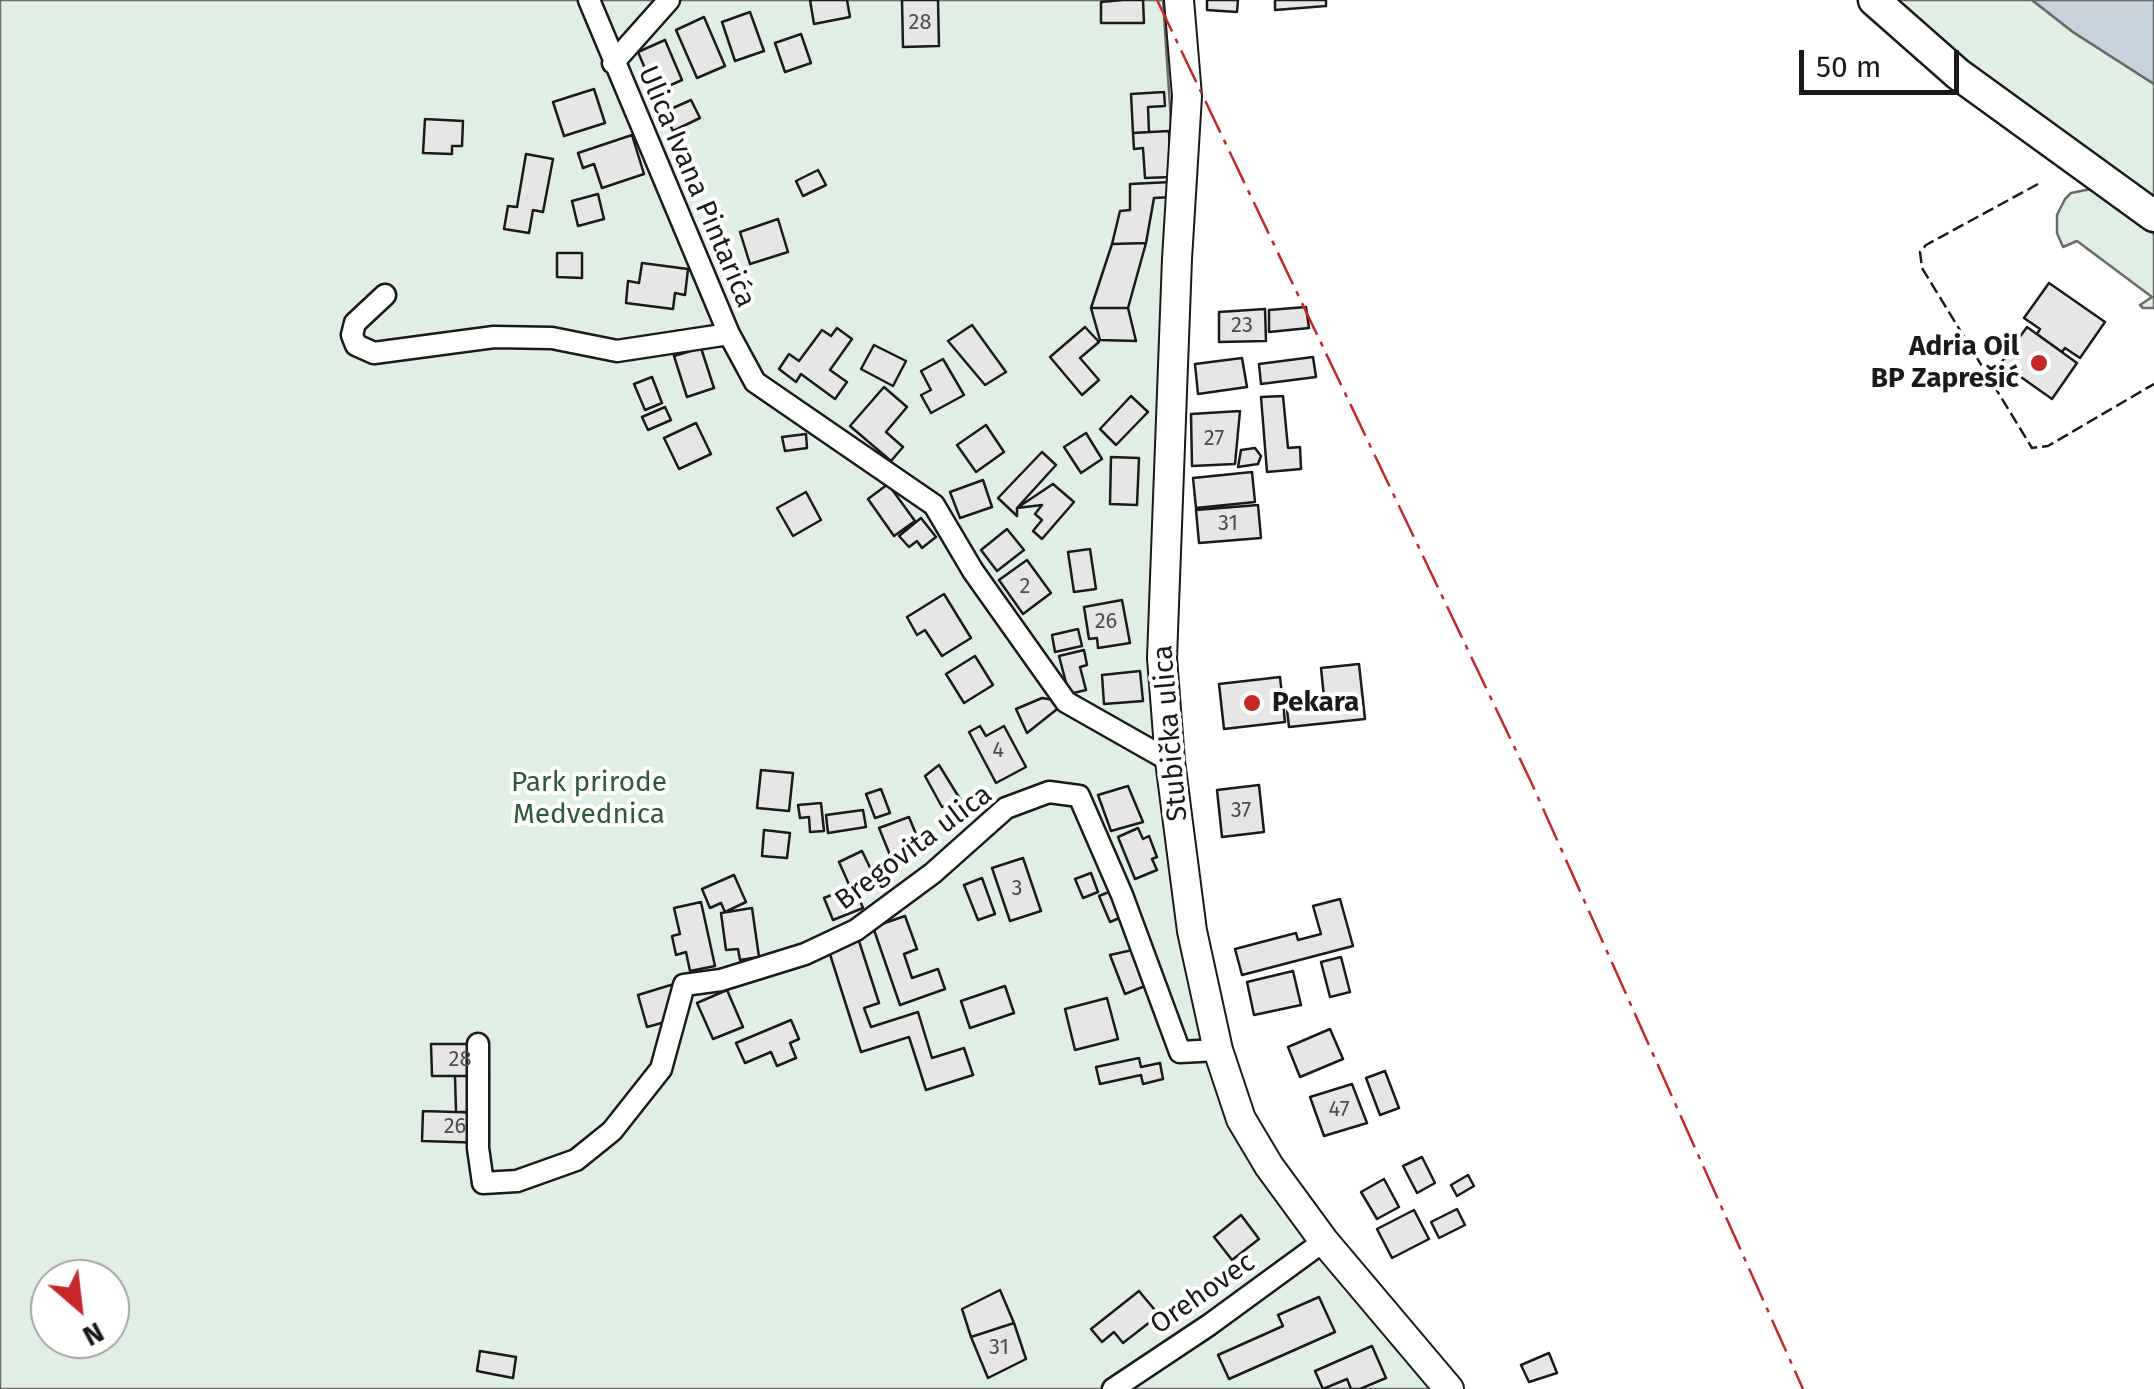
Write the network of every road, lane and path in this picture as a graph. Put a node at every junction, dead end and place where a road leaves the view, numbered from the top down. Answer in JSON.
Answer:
{"nodes":[{"id":1,"x":589,"y":0,"type":"edge"},
{"id":2,"x":670,"y":0,"type":"edge"},
{"id":3,"x":1178,"y":0,"type":"edge"},
{"id":4,"x":1874,"y":0,"type":"edge"},
{"id":5,"x":613,"y":63,"type":"junction"},
{"id":6,"x":2154,"y":216,"type":"edge"},
{"id":7,"x":385,"y":295,"type":"dead end"},
{"id":8,"x":729,"y":334,"type":"junction"},
{"id":9,"x":1170,"y":760,"type":"junction"},
{"id":10,"x":478,"y":1044,"type":"dead end"},
{"id":11,"x":1218,"y":1050,"type":"junction"},
{"id":12,"x":1324,"y":1241,"type":"junction"},
{"id":13,"x":1112,"y":1389,"type":"edge"},
{"id":14,"x":1448,"y":1389,"type":"edge"}],
"edges":[{"from":1,"to":5,"type":"street","name":"Ulica Ivana Pintarića"},
{"from":2,"to":5,"type":"street","name":"Ulica Ivana Pintarića"},
{"from":3,"to":9,"type":"main road","name":"Stubička ulica"},
{"from":4,"to":6,"type":"main road"},
{"from":5,"to":8,"type":"street","name":"Ulica Ivana Pintarića"},
{"from":7,"to":8,"type":"street","name":"Ulica Ivana Pintarića"},
{"from":8,"to":9,"type":"street","name":"Ulica Ivana Pintarića"},
{"from":9,"to":11,"type":"main road","name":"Stubička ulica"},
{"from":10,"to":11,"type":"street","name":"Bregovita ulica"},
{"from":11,"to":12,"type":"main road","name":"Stubička ulica"},
{"from":12,"to":13,"type":"street","name":"Orehovec"},
{"from":12,"to":14,"type":"main road","name":"Stubička ulica"}]}
